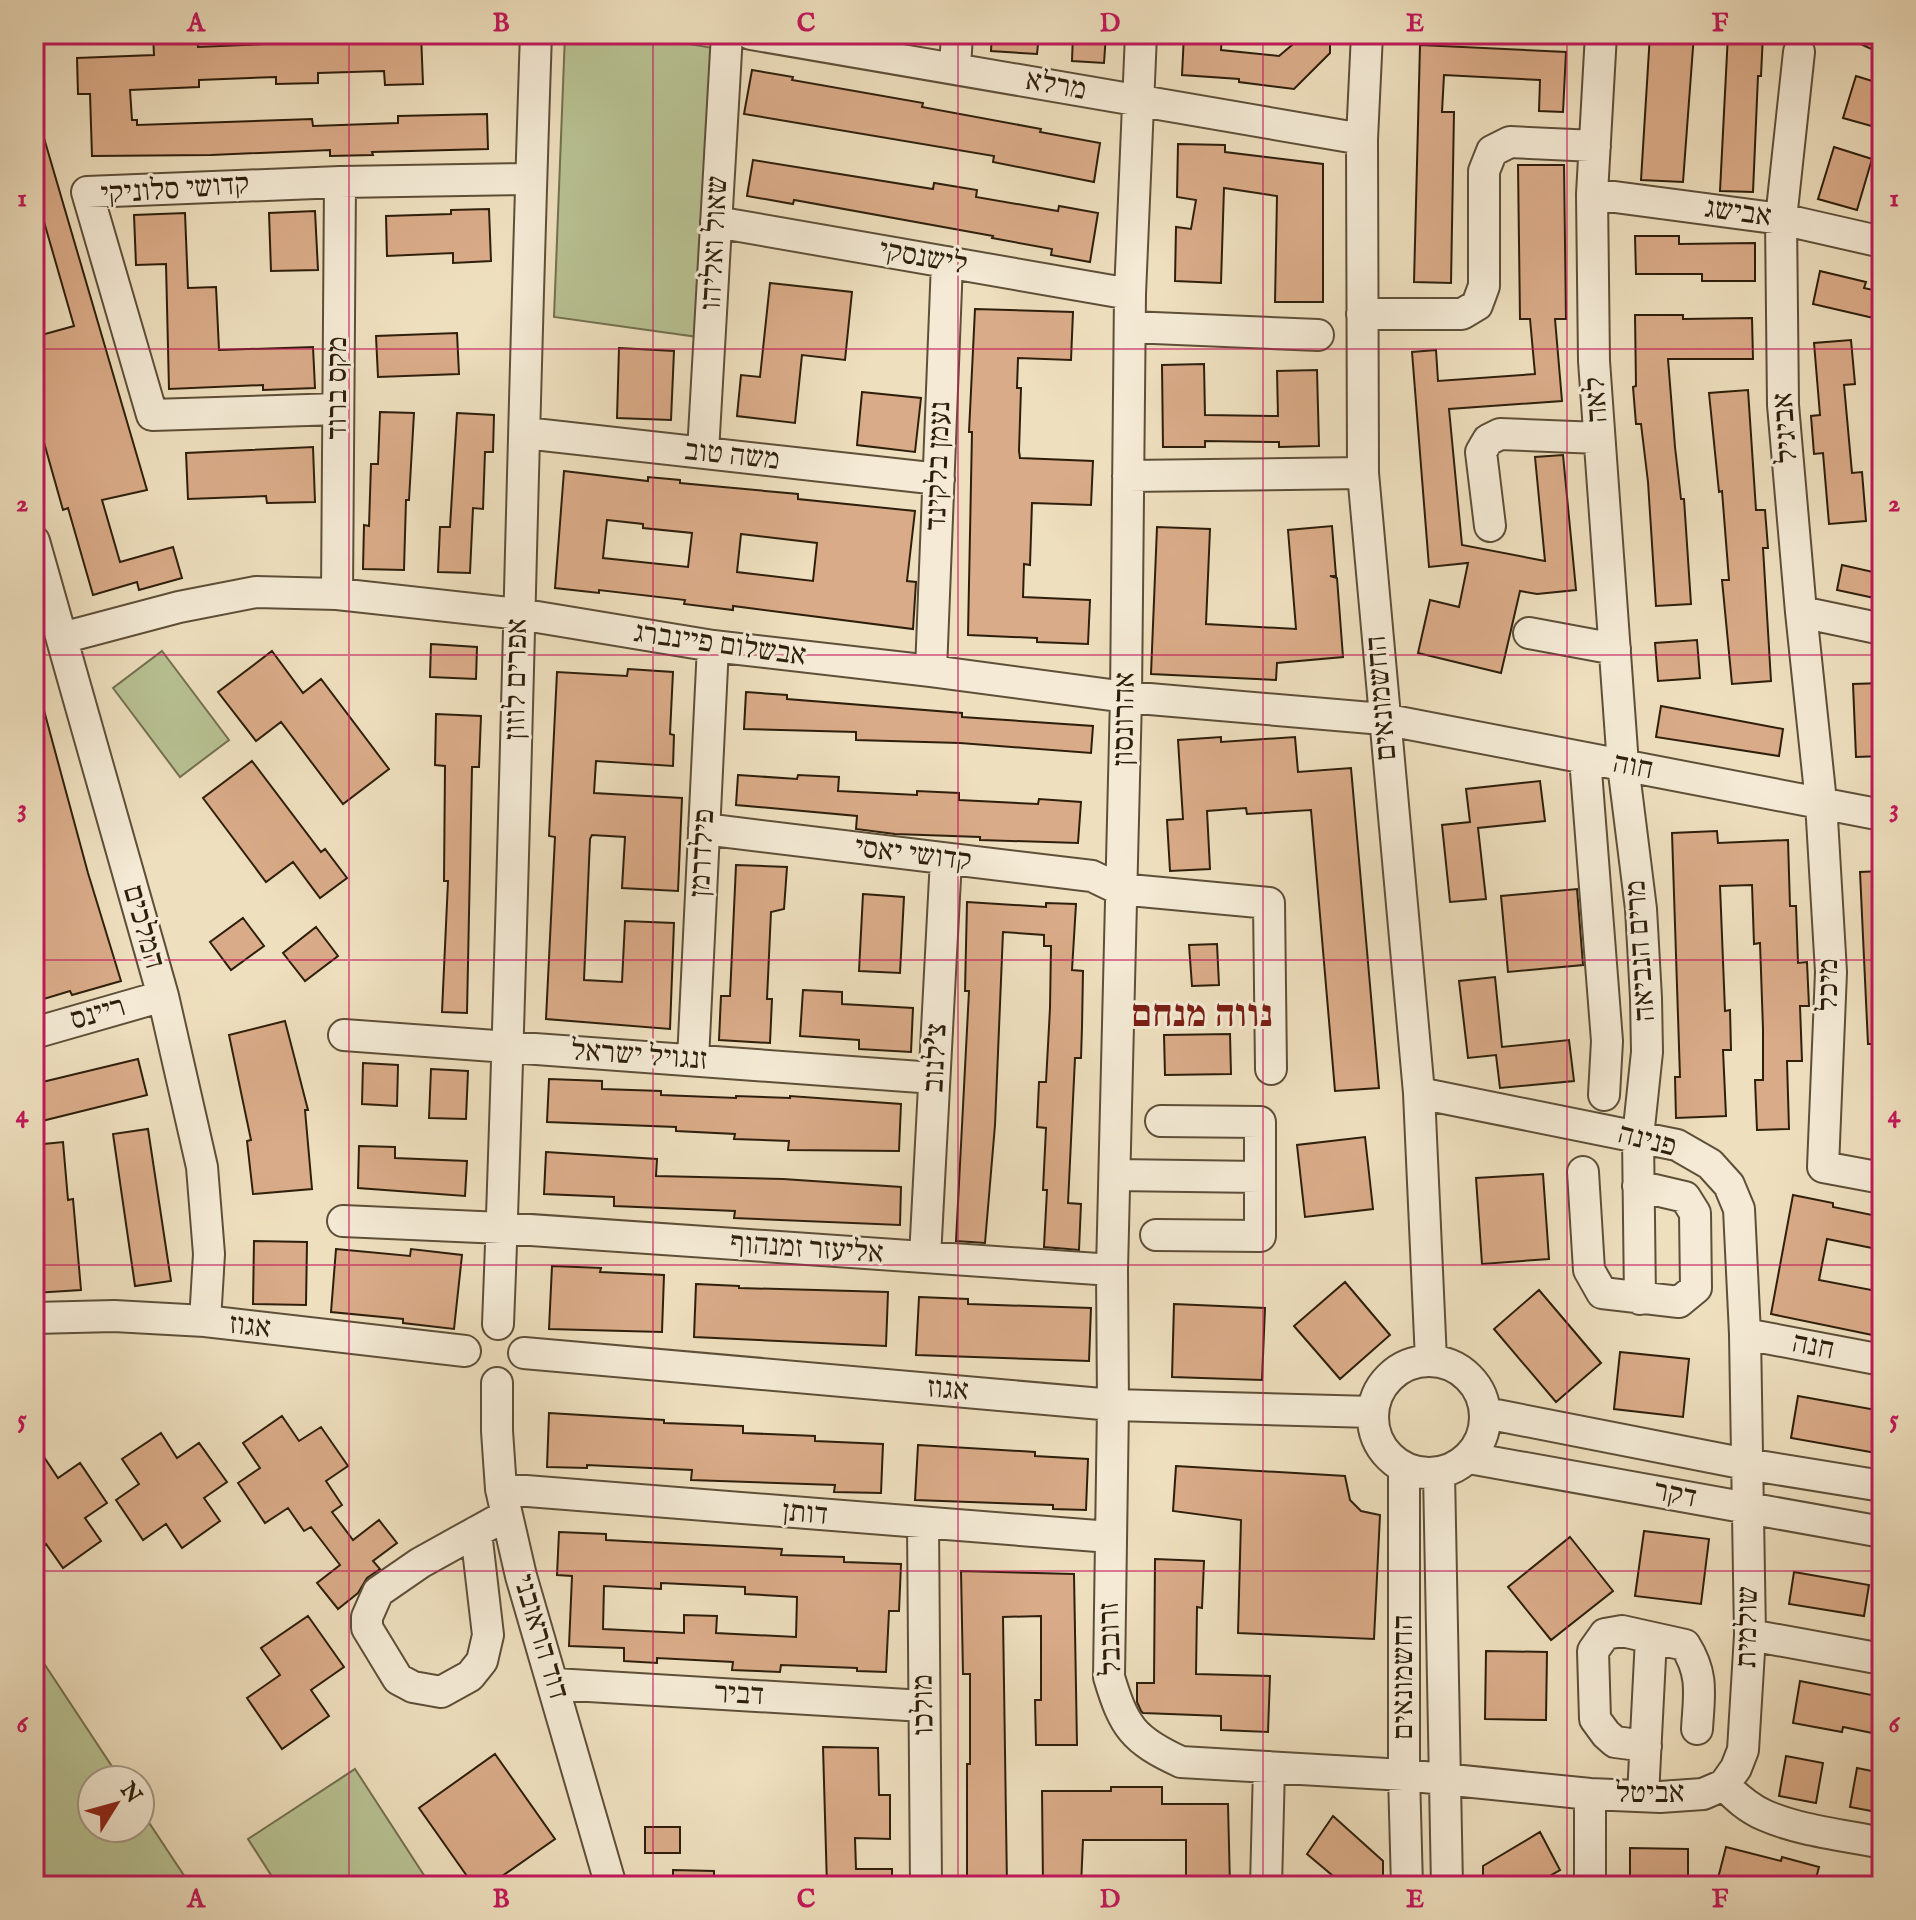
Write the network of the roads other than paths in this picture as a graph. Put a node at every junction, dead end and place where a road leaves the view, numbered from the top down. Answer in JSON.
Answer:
{"nodes":[{"id":1,"x":536,"y":34,"type":"edge"},
{"id":2,"x":727,"y":34,"type":"edge"},
{"id":3,"x":751,"y":34,"type":"edge"},
{"id":4,"x":957,"y":34,"type":"edge"},
{"id":5,"x":1141,"y":34,"type":"edge"},
{"id":6,"x":1367,"y":34,"type":"edge"},
{"id":7,"x":1601,"y":34,"type":"edge"},
{"id":8,"x":1799,"y":52,"type":"dead end"},
{"id":9,"x":955,"y":68,"type":"junction"},
{"id":10,"x":1136,"y":100,"type":"junction"},
{"id":11,"x":1362,"y":139,"type":"junction"},
{"id":12,"x":1595,"y":146,"type":"junction"},
{"id":13,"x":531,"y":179,"type":"junction"},
{"id":14,"x":340,"y":182,"type":"junction"},
{"id":15,"x":1592,"y":194,"type":"junction"},
{"id":16,"x":1781,"y":219,"type":"junction"},
{"id":17,"x":716,"y":222,"type":"junction"},
{"id":18,"x":1882,"y":242,"type":"edge"},
{"id":19,"x":947,"y":262,"type":"junction"},
{"id":20,"x":1130,"y":294,"type":"junction"},
{"id":21,"x":1362,"y":314,"type":"junction"},
{"id":22,"x":1130,"y":327,"type":"junction"},
{"id":23,"x":1318,"y":335,"type":"dead end"},
{"id":24,"x":338,"y":409,"type":"junction"},
{"id":25,"x":525,"y":433,"type":"junction"},
{"id":26,"x":1599,"y":438,"type":"junction"},
{"id":27,"x":703,"y":452,"type":"junction"},
{"id":28,"x":1363,"y":473,"type":"junction"},
{"id":29,"x":1128,"y":476,"type":"junction"},
{"id":30,"x":939,"y":479,"type":"junction"},
{"id":31,"x":1490,"y":526,"type":"dead end"},
{"id":32,"x":34,"y":541,"type":"edge"},
{"id":33,"x":337,"y":594,"type":"junction"},
{"id":34,"x":1801,"y":612,"type":"junction"},
{"id":35,"x":519,"y":614,"type":"junction"},
{"id":36,"x":1882,"y":629,"type":"edge"},
{"id":37,"x":1529,"y":633,"type":"dead end"},
{"id":38,"x":62,"y":638,"type":"junction"},
{"id":39,"x":713,"y":646,"type":"junction"},
{"id":40,"x":1615,"y":649,"type":"junction"},
{"id":41,"x":931,"y":671,"type":"junction"},
{"id":42,"x":1126,"y":697,"type":"junction"},
{"id":43,"x":1383,"y":719,"type":"junction"},
{"id":44,"x":1585,"y":758,"type":"junction"},
{"id":45,"x":1623,"y":765,"type":"junction"},
{"id":46,"x":1821,"y":802,"type":"junction"},
{"id":47,"x":1882,"y":815,"type":"edge"},
{"id":48,"x":704,"y":829,"type":"junction"},
{"id":49,"x":946,"y":859,"type":"junction"},
{"id":50,"x":1119,"y":889,"type":"junction"},
{"id":51,"x":163,"y":996,"type":"junction"},
{"id":52,"x":34,"y":1033,"type":"edge"},
{"id":53,"x":344,"y":1035,"type":"dead end"},
{"id":54,"x":509,"y":1047,"type":"junction"},
{"id":55,"x":693,"y":1060,"type":"junction"},
{"id":56,"x":1271,"y":1069,"type":"dead end"},
{"id":57,"x":934,"y":1078,"type":"junction"},
{"id":58,"x":1419,"y":1093,"type":"junction"},
{"id":59,"x":1604,"y":1095,"type":"dead end"},
{"id":60,"x":1161,"y":1121,"type":"dead end"},
{"id":61,"x":1638,"y":1137,"type":"junction"},
{"id":62,"x":1583,"y":1172,"type":"dead end"},
{"id":63,"x":1115,"y":1175,"type":"junction"},
{"id":64,"x":1260,"y":1177,"type":"junction"},
{"id":65,"x":1882,"y":1178,"type":"edge"},
{"id":66,"x":1638,"y":1186,"type":"junction"},
{"id":67,"x":343,"y":1221,"type":"dead end"},
{"id":68,"x":502,"y":1228,"type":"junction"},
{"id":69,"x":1156,"y":1235,"type":"dead end"},
{"id":70,"x":925,"y":1257,"type":"junction"},
{"id":71,"x":1112,"y":1270,"type":"junction"},
{"id":72,"x":1640,"y":1299,"type":"junction"},
{"id":73,"x":34,"y":1318,"type":"edge"},
{"id":74,"x":205,"y":1321,"type":"junction"},
{"id":75,"x":498,"y":1324,"type":"junction"},
{"id":76,"x":1745,"y":1334,"type":"junction"},
{"id":77,"x":465,"y":1351,"type":"junction"},
{"id":78,"x":524,"y":1353,"type":"junction"},
{"id":79,"x":1431,"y":1360,"type":"junction"},
{"id":80,"x":1882,"y":1360,"type":"edge"},
{"id":81,"x":497,"y":1383,"type":"junction"},
{"id":82,"x":1113,"y":1405,"type":"junction"},
{"id":83,"x":1373,"y":1412,"type":"junction"},
{"id":84,"x":1486,"y":1413,"type":"junction"},
{"id":85,"x":1469,"y":1458,"type":"junction"},
{"id":86,"x":1746,"y":1464,"type":"junction"},
{"id":87,"x":1404,"y":1468,"type":"junction"},
{"id":88,"x":1439,"y":1473,"type":"junction"},
{"id":89,"x":1882,"y":1486,"type":"edge"},
{"id":90,"x":504,"y":1502,"type":"junction"},
{"id":91,"x":1747,"y":1509,"type":"junction"},
{"id":92,"x":923,"y":1524,"type":"junction"},
{"id":93,"x":476,"y":1532,"type":"junction"},
{"id":94,"x":1882,"y":1532,"type":"edge"},
{"id":95,"x":1110,"y":1537,"type":"junction"},
{"id":96,"x":1750,"y":1635,"type":"junction"},
{"id":97,"x":1651,"y":1638,"type":"junction"},
{"id":98,"x":1882,"y":1659,"type":"edge"},
{"id":99,"x":555,"y":1684,"type":"junction"},
{"id":100,"x":924,"y":1706,"type":"junction"},
{"id":101,"x":1697,"y":1729,"type":"dead end"},
{"id":102,"x":1646,"y":1746,"type":"junction"},
{"id":103,"x":1269,"y":1767,"type":"junction"},
{"id":104,"x":1404,"y":1775,"type":"junction"},
{"id":105,"x":1444,"y":1779,"type":"junction"},
{"id":106,"x":1724,"y":1785,"type":"junction"},
{"id":107,"x":1590,"y":1794,"type":"junction"},
{"id":108,"x":1643,"y":1796,"type":"junction"},
{"id":109,"x":1882,"y":1843,"type":"edge"},
{"id":110,"x":611,"y":1886,"type":"edge"},
{"id":111,"x":926,"y":1886,"type":"edge"},
{"id":112,"x":1266,"y":1886,"type":"edge"},
{"id":113,"x":1407,"y":1886,"type":"edge"},
{"id":114,"x":1447,"y":1886,"type":"edge"},
{"id":115,"x":1590,"y":1886,"type":"edge"}],
"edges":[{"from":1,"to":13,"type":"street","name":"אפרים לוזון"},
{"from":2,"to":17,"type":"street","name":"שאול ואליהו"},
{"from":3,"to":9,"type":"street","name":"מרלא"},
{"from":4,"to":9,"type":"street"},
{"from":5,"to":10,"type":"street","name":"אהרונסון"},
{"from":6,"to":11,"type":"street","name":"החשמונאים"},
{"from":7,"to":12,"type":"street","name":"לאה"},
{"from":8,"to":16,"type":"street","name":"אביגיל"},
{"from":9,"to":10,"type":"street","name":"מרלא"},
{"from":10,"to":11,"type":"street","name":"מרלא"},
{"from":10,"to":20,"type":"street","name":"אהרונסון"},
{"from":11,"to":21,"type":"street","name":"החשמונאים"},
{"from":12,"to":15,"type":"street","name":"לאה"},
{"from":12,"to":21,"type":"street"},
{"from":13,"to":14,"type":"street","name":"קדושי סלוניקי"},
{"from":13,"to":25,"type":"street","name":"אפרים לוזון"},
{"from":14,"to":24,"type":"street","name":"מקס ברוד"},
{"from":14,"to":24,"type":"street","name":"קדושי סלוניקי"},
{"from":15,"to":16,"type":"street","name":"אבישג"},
{"from":15,"to":26,"type":"street","name":"לאה"},
{"from":16,"to":18,"type":"street","name":"אבישג"},
{"from":16,"to":34,"type":"street","name":"אביגיל"},
{"from":17,"to":19,"type":"street","name":"לישנסקי"},
{"from":17,"to":27,"type":"street","name":"שאול ואליהו"},
{"from":19,"to":20,"type":"street","name":"לישנסקי"},
{"from":19,"to":30,"type":"street","name":"נעמן בלקינד"},
{"from":20,"to":22,"type":"street","name":"אהרונסון"},
{"from":21,"to":28,"type":"street","name":"החשמונאים"},
{"from":22,"to":23,"type":"street"},
{"from":22,"to":29,"type":"street","name":"אהרונסון"},
{"from":24,"to":33,"type":"street","name":"מקס ברוד"},
{"from":25,"to":27,"type":"street","name":"משה טוב"},
{"from":25,"to":35,"type":"street","name":"אפרים לוזון"},
{"from":26,"to":31,"type":"street"},
{"from":26,"to":40,"type":"street","name":"לאה"},
{"from":27,"to":30,"type":"street","name":"משה טוב"},
{"from":28,"to":29,"type":"street"},
{"from":28,"to":43,"type":"street","name":"החשמונאים"},
{"from":29,"to":42,"type":"street","name":"אהרונסון"},
{"from":30,"to":41,"type":"street","name":"נעמן בלקינד"},
{"from":32,"to":38,"type":"street","name":"המלכים"},
{"from":33,"to":35,"type":"street","name":"אבשלום פיינברג"},
{"from":33,"to":38,"type":"street","name":"אבשלום פיינברג"},
{"from":34,"to":36,"type":"street"},
{"from":34,"to":46,"type":"street","name":"אביגיל"},
{"from":35,"to":39,"type":"street","name":"אבשלום פיינברג"},
{"from":35,"to":54,"type":"street","name":"אפרים לוזון"},
{"from":37,"to":40,"type":"street"},
{"from":38,"to":51,"type":"street","name":"המלכים"},
{"from":39,"to":41,"type":"street","name":"אבשלום פיינברג"},
{"from":39,"to":48,"type":"street","name":"פילדרמן"},
{"from":40,"to":45,"type":"street","name":"לאה"},
{"from":41,"to":42,"type":"street","name":"אבשלום פיינברג"},
{"from":42,"to":43,"type":"street","name":"אבשלום פיינברג"},
{"from":42,"to":50,"type":"street","name":"אהרונסון"},
{"from":43,"to":44,"type":"street","name":"חוה"},
{"from":43,"to":58,"type":"street","name":"החשמונאים"},
{"from":44,"to":45,"type":"street","name":"חוה"},
{"from":44,"to":59,"type":"street"},
{"from":45,"to":46,"type":"street","name":"חוה"},
{"from":45,"to":61,"type":"street","name":"מרים הנביאה"},
{"from":46,"to":47,"type":"street","name":"חוה"},
{"from":46,"to":65,"type":"street","name":"מיכל"},
{"from":48,"to":49,"type":"street","name":"קדושי יאסי"},
{"from":48,"to":55,"type":"street","name":"פילדרמן"},
{"from":49,"to":50,"type":"street","name":"קדושי יאסי"},
{"from":49,"to":57,"type":"street","name":"צ'לנוב"},
{"from":50,"to":56,"type":"street","name":"קדושי יאסי"},
{"from":50,"to":63,"type":"street","name":"אהרונסון"},
{"from":51,"to":52,"type":"street","name":"ריינס"},
{"from":51,"to":74,"type":"street","name":"המלכים"},
{"from":53,"to":54,"type":"street","name":"זנגויל ישראל"},
{"from":54,"to":55,"type":"street","name":"זנגויל ישראל"},
{"from":54,"to":68,"type":"street","name":"אפרים לוזון"},
{"from":55,"to":57,"type":"street","name":"זנגויל ישראל"},
{"from":57,"to":70,"type":"street","name":"צ'לנוב"},
{"from":58,"to":61,"type":"street","name":"פנינה"},
{"from":58,"to":79,"type":"street","name":"החשמונאים"},
{"from":60,"to":64,"type":"street"},
{"from":61,"to":66,"type":"street","name":"מרים הנביאה"},
{"from":61,"to":76,"type":"street","name":"פנינה"},
{"from":62,"to":72,"type":"street"},
{"from":63,"to":64,"type":"street"},
{"from":63,"to":71,"type":"street","name":"אהרונסון"},
{"from":64,"to":69,"type":"street"},
{"from":66,"to":72,"type":"street","name":"מרים הנביאה"},
{"from":66,"to":72,"type":"street"},
{"from":67,"to":68,"type":"street","name":"אליעזר זמנהוף"},
{"from":68,"to":70,"type":"street","name":"אליעזר זמנהוף"},
{"from":68,"to":75,"type":"street","name":"אפרים לוזון"},
{"from":70,"to":71,"type":"street","name":"אליעזר זמנהוף"},
{"from":71,"to":82,"type":"street","name":"אהרונסון"},
{"from":73,"to":74,"type":"street","name":"אגוז"},
{"from":74,"to":77,"type":"street","name":"אגוז"},
{"from":75,"to":77,"type":"street"},
{"from":75,"to":78,"type":"street"},
{"from":76,"to":80,"type":"street","name":"חנה"},
{"from":76,"to":86,"type":"street","name":"פנינה"},
{"from":77,"to":81,"type":"street"},
{"from":78,"to":81,"type":"street"},
{"from":78,"to":82,"type":"street","name":"אגוז"},
{"from":79,"to":83,"type":"street"},
{"from":79,"to":84,"type":"street"},
{"from":81,"to":90,"type":"street","name":"דוד הראובני"},
{"from":82,"to":83,"type":"street","name":"אגוז"},
{"from":82,"to":95,"type":"street","name":"זרובבל"},
{"from":83,"to":87,"type":"street"},
{"from":84,"to":85,"type":"street"},
{"from":84,"to":86,"type":"street","name":"דקר"},
{"from":85,"to":88,"type":"street"},
{"from":85,"to":91,"type":"street","name":"דקר"},
{"from":86,"to":89,"type":"street","name":"דקר"},
{"from":86,"to":91,"type":"street","name":"שולמית"},
{"from":87,"to":88,"type":"street"},
{"from":87,"to":104,"type":"street","name":"החשמונאים"},
{"from":88,"to":105,"type":"street","name":"החשמונאים"},
{"from":90,"to":92,"type":"street","name":"דותן"},
{"from":90,"to":93,"type":"street"},
{"from":90,"to":99,"type":"street","name":"דוד הראובני"},
{"from":91,"to":94,"type":"street","name":"דקר"},
{"from":91,"to":96,"type":"street","name":"שולמית"},
{"from":92,"to":95,"type":"street","name":"דותן"},
{"from":92,"to":100,"type":"street","name":"מולכו"},
{"from":93,"to":93,"type":"street"},
{"from":95,"to":103,"type":"street","name":"זרובבל"},
{"from":96,"to":98,"type":"street"},
{"from":96,"to":106,"type":"street","name":"שולמית"},
{"from":97,"to":101,"type":"street"},
{"from":97,"to":102,"type":"street"},
{"from":97,"to":102,"type":"street"},
{"from":99,"to":100,"type":"street","name":"דביר"},
{"from":99,"to":110,"type":"street","name":"דוד הראובני"},
{"from":100,"to":111,"type":"street","name":"מולכו"},
{"from":102,"to":108,"type":"street"},
{"from":103,"to":104,"type":"street","name":"זרובבל"},
{"from":103,"to":112,"type":"street"},
{"from":104,"to":105,"type":"street","name":"אביטל"},
{"from":104,"to":113,"type":"street","name":"החשמונאים"},
{"from":105,"to":107,"type":"street","name":"אביטל"},
{"from":105,"to":114,"type":"street","name":"החשמונאים"},
{"from":106,"to":108,"type":"street","name":"אביטל"},
{"from":106,"to":109,"type":"street","name":"אביטל"},
{"from":107,"to":108,"type":"street","name":"אביטל"},
{"from":107,"to":115,"type":"street"}]}
